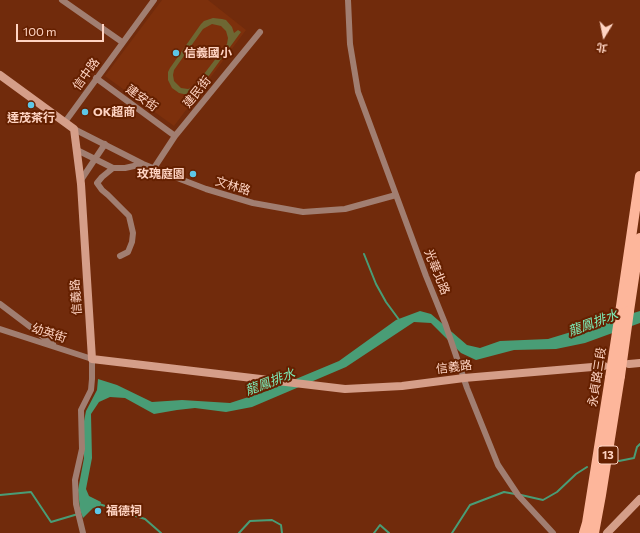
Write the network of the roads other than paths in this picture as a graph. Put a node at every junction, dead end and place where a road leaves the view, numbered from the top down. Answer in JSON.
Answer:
{"nodes":[{"id":1,"x":62,"y":0,"type":"edge"},
{"id":2,"x":154,"y":0,"type":"edge"},
{"id":3,"x":348,"y":0,"type":"edge"},
{"id":4,"x":260,"y":32,"type":"dead end"},
{"id":5,"x":122,"y":42,"type":"junction"},
{"id":6,"x":0,"y":75,"type":"edge"},
{"id":7,"x":96,"y":78,"type":"junction"},
{"id":8,"x":65,"y":122,"type":"junction"},
{"id":9,"x":74,"y":129,"type":"junction"},
{"id":10,"x":175,"y":136,"type":"junction"},
{"id":11,"x":104,"y":144,"type":"junction"},
{"id":12,"x":77,"y":150,"type":"junction"},
{"id":13,"x":95,"y":158,"type":"junction"},
{"id":14,"x":143,"y":164,"type":"junction"},
{"id":15,"x":113,"y":168,"type":"junction"},
{"id":16,"x":154,"y":168,"type":"junction"},
{"id":17,"x":640,"y":176,"type":"edge"},
{"id":18,"x":81,"y":180,"type":"junction"},
{"id":19,"x":396,"y":195,"type":"junction"},
{"id":20,"x":640,"y":238,"type":"edge"},
{"id":21,"x":120,"y":256,"type":"dead end"},
{"id":22,"x":0,"y":304,"type":"edge"},
{"id":23,"x":625,"y":312,"type":"junction"},
{"id":24,"x":0,"y":329,"type":"edge"},
{"id":25,"x":58,"y":347,"type":"junction"},
{"id":26,"x":92,"y":359,"type":"junction"},
{"id":27,"x":640,"y":362,"type":"edge"},
{"id":28,"x":628,"y":364,"type":"dead end"},
{"id":29,"x":604,"y":366,"type":"dead end"},
{"id":30,"x":615,"y":377,"type":"junction"},
{"id":31,"x":464,"y":378,"type":"junction"},
{"id":32,"x":640,"y":499,"type":"edge"},
{"id":33,"x":83,"y":533,"type":"edge"},
{"id":34,"x":552,"y":533,"type":"edge"},
{"id":35,"x":584,"y":533,"type":"edge"},
{"id":36,"x":594,"y":533,"type":"edge"},
{"id":37,"x":607,"y":533,"type":"edge"}],
"edges":[{"from":1,"to":5,"type":"street"},
{"from":2,"to":5,"type":"street","name":"信中路"},
{"from":3,"to":19,"type":"street","name":"光華北路"},
{"from":4,"to":10,"type":"street","name":"建民街"},
{"from":5,"to":7,"type":"street","name":"信中路"},
{"from":6,"to":8,"type":"street"},
{"from":7,"to":8,"type":"street","name":"信中路"},
{"from":7,"to":10,"type":"street","name":"建安街"},
{"from":8,"to":9,"type":"street"},
{"from":9,"to":11,"type":"street","name":"文林路"},
{"from":9,"to":12,"type":"street","name":"信義路"},
{"from":10,"to":16,"type":"street","name":"建民街"},
{"from":11,"to":13,"type":"street"},
{"from":11,"to":14,"type":"street","name":"文林路"},
{"from":12,"to":13,"type":"street"},
{"from":12,"to":18,"type":"street","name":"信義路"},
{"from":13,"to":15,"type":"street"},
{"from":13,"to":18,"type":"street"},
{"from":14,"to":15,"type":"street"},
{"from":14,"to":16,"type":"street","name":"文林路"},
{"from":15,"to":21,"type":"street"},
{"from":16,"to":19,"type":"street","name":"文林路"},
{"from":17,"to":23,"type":"main road","name":"永貞路三段","number":"13"},
{"from":18,"to":26,"type":"street","name":"信義路"},
{"from":19,"to":31,"type":"street","name":"光華北路"},
{"from":20,"to":23,"type":"main road","name":"永貞路三段","number":"13"},
{"from":22,"to":25,"type":"street"},
{"from":23,"to":30,"type":"main road","name":"永貞路三段","number":"13","bridge":true},
{"from":24,"to":25,"type":"street","name":"幼英街"},
{"from":25,"to":26,"type":"street","name":"幼英街"},
{"from":26,"to":31,"type":"street","name":"信義路"},
{"from":26,"to":33,"type":"street"},
{"from":27,"to":28,"type":"street"},
{"from":29,"to":31,"type":"street","name":"信義路"},
{"from":30,"to":35,"type":"main road","name":"永貞路三段","number":"13"},
{"from":30,"to":36,"type":"main road","name":"永貞路三段","number":"13"},
{"from":31,"to":34,"type":"street","name":"光華北路"},
{"from":32,"to":37,"type":"street"}]}
